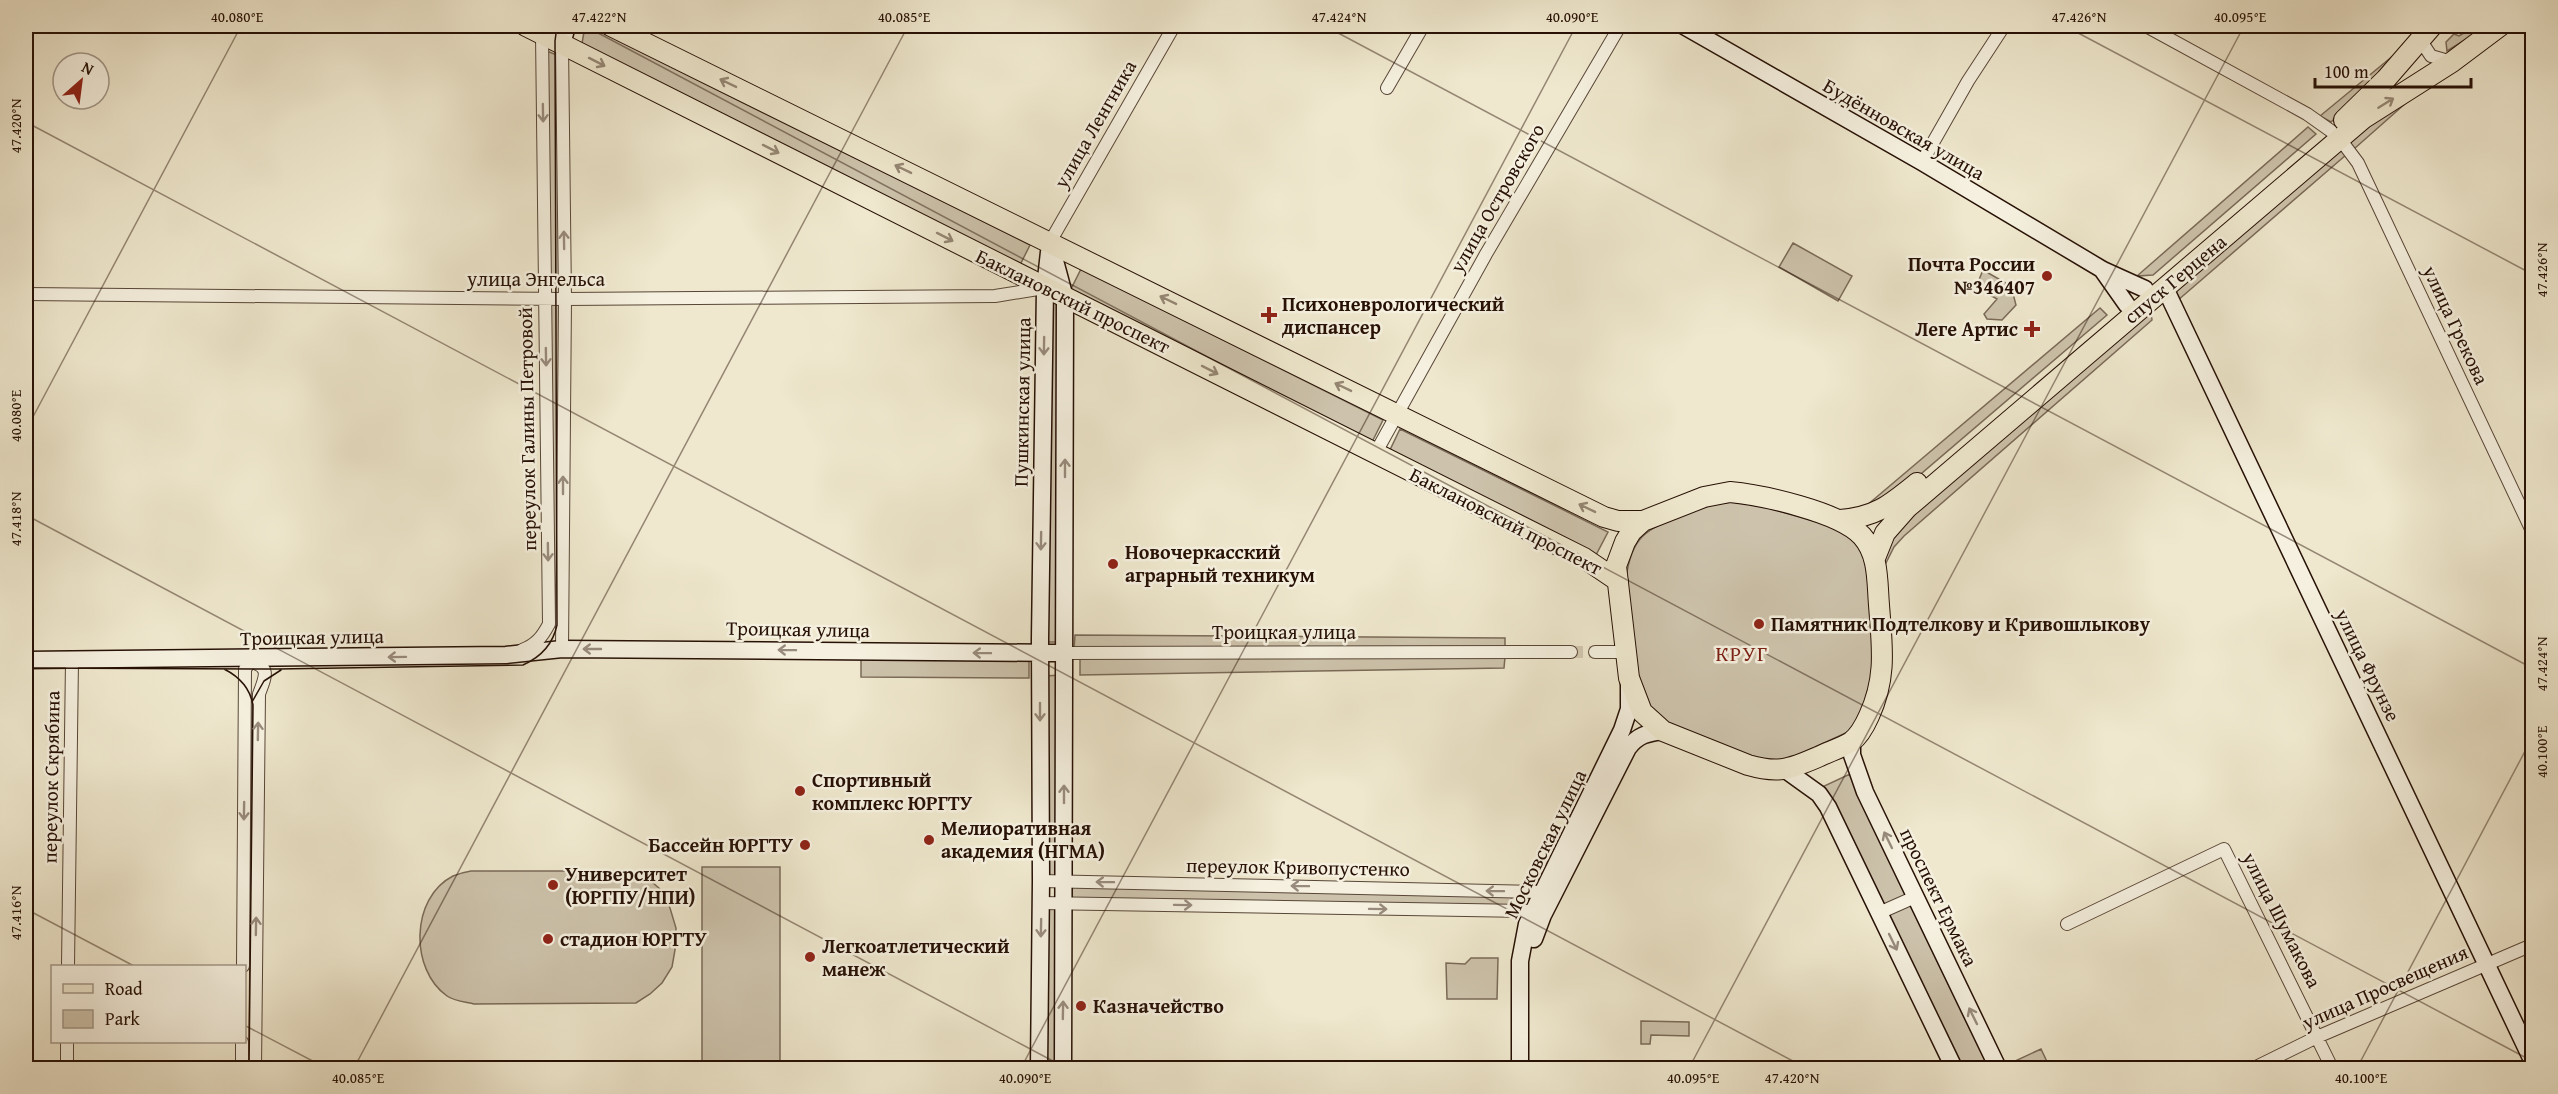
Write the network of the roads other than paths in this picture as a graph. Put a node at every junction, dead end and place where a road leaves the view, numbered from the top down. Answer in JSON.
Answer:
{"nodes":[{"id":1,"x":611,"y":26,"type":"edge"},
{"id":2,"x":1174,"y":26,"type":"edge"},
{"id":3,"x":1423,"y":26,"type":"edge"},
{"id":4,"x":1620,"y":26,"type":"edge"},
{"id":5,"x":1684,"y":26,"type":"edge"},
{"id":6,"x":2004,"y":26,"type":"edge"},
{"id":7,"x":2146,"y":26,"type":"edge"},
{"id":8,"x":2500,"y":26,"type":"edge"},
{"id":9,"x":537,"y":28,"type":"edge"},
{"id":10,"x":2428,"y":30,"type":"edge"},
{"id":11,"x":565,"y":35,"type":"edge"},
{"id":12,"x":2452,"y":62,"type":"junction"},
{"id":13,"x":1387,"y":88,"type":"dead end"},
{"id":14,"x":2335,"y":135,"type":"junction"},
{"id":15,"x":1922,"y":162,"type":"junction"},
{"id":16,"x":1050,"y":242,"type":"junction"},
{"id":17,"x":2103,"y":270,"type":"junction"},
{"id":18,"x":1045,"y":288,"type":"junction"},
{"id":19,"x":2165,"y":288,"type":"junction"},
{"id":20,"x":2145,"y":289,"type":"junction"},
{"id":21,"x":26,"y":294,"type":"edge"},
{"id":22,"x":545,"y":298,"type":"junction"},
{"id":23,"x":1065,"y":298,"type":"junction"},
{"id":24,"x":565,"y":299,"type":"junction"},
{"id":25,"x":2127,"y":305,"type":"junction"},
{"id":26,"x":1395,"y":413,"type":"junction"},
{"id":27,"x":1375,"y":453,"type":"junction"},
{"id":28,"x":1840,"y":520,"type":"junction"},
{"id":29,"x":1643,"y":521,"type":"junction"},
{"id":30,"x":2532,"y":531,"type":"edge"},
{"id":31,"x":1875,"y":558,"type":"junction"},
{"id":32,"x":1618,"y":581,"type":"junction"},
{"id":33,"x":562,"y":649,"type":"junction"},
{"id":34,"x":1571,"y":652,"type":"tunnel mouth"},
{"id":35,"x":1595,"y":652,"type":"tunnel mouth"},
{"id":36,"x":1627,"y":652,"type":"junction"},
{"id":37,"x":1040,"y":653,"type":"junction"},
{"id":38,"x":1064,"y":653,"type":"junction"},
{"id":39,"x":506,"y":655,"type":"junction"},
{"id":40,"x":26,"y":660,"type":"edge"},
{"id":41,"x":72,"y":660,"type":"junction"},
{"id":42,"x":252,"y":662,"type":"junction"},
{"id":43,"x":1629,"y":678,"type":"junction"},
{"id":44,"x":1663,"y":731,"type":"junction"},
{"id":45,"x":1852,"y":741,"type":"junction"},
{"id":46,"x":1787,"y":771,"type":"junction"},
{"id":47,"x":1041,"y":881,"type":"junction"},
{"id":48,"x":1064,"y":881,"type":"junction"},
{"id":49,"x":1547,"y":894,"type":"junction"},
{"id":50,"x":1915,"y":897,"type":"junction"},
{"id":51,"x":1041,"y":903,"type":"junction"},
{"id":52,"x":1064,"y":903,"type":"junction"},
{"id":53,"x":1537,"y":913,"type":"junction"},
{"id":54,"x":1879,"y":913,"type":"junction"},
{"id":55,"x":2067,"y":924,"type":"dead end"},
{"id":56,"x":2532,"y":945,"type":"edge"},
{"id":57,"x":2487,"y":963,"type":"junction"},
{"id":58,"x":68,"y":965,"type":"edge"},
{"id":59,"x":243,"y":965,"type":"edge"},
{"id":60,"x":2317,"y":1037,"type":"junction"},
{"id":61,"x":68,"y":1043,"type":"edge"},
{"id":62,"x":242,"y":1043,"type":"edge"},
{"id":63,"x":2532,"y":1060,"type":"edge"},
{"id":64,"x":67,"y":1068,"type":"edge"},
{"id":65,"x":242,"y":1068,"type":"edge"},
{"id":66,"x":255,"y":1068,"type":"edge"},
{"id":67,"x":1039,"y":1068,"type":"edge"},
{"id":68,"x":1063,"y":1068,"type":"edge"},
{"id":69,"x":1520,"y":1068,"type":"edge"},
{"id":70,"x":1529,"y":1068,"type":"edge"},
{"id":71,"x":1954,"y":1068,"type":"edge"},
{"id":72,"x":1998,"y":1068,"type":"edge"},
{"id":73,"x":2254,"y":1068,"type":"edge"},
{"id":74,"x":2332,"y":1068,"type":"edge"}],
"edges":[{"from":16,"to":1,"type":"main road","one_way":true},
{"from":2,"to":16,"type":"street","name":"улица Ленгника"},
{"from":3,"to":13,"type":"street"},
{"from":4,"to":26,"type":"street","name":"улица Островского"},
{"from":5,"to":15,"type":"main road","name":"Будённовская улица"},
{"from":6,"to":15,"type":"street"},
{"from":7,"to":14,"type":"street","name":"улица Грекова"},
{"from":8,"to":12,"type":"main road","name":"спуск Герцена"},
{"from":9,"to":11,"type":"main road","name":"Баклановский проспект"},
{"from":9,"to":22,"type":"street","name":"переулок Галины Петровой","one_way":true},
{"from":10,"to":12,"type":"street"},
{"from":10,"to":14,"type":"main road","name":"спуск Герцена"},
{"from":11,"to":18,"type":"main road","name":"Баклановский проспект","one_way":true},
{"from":24,"to":11,"type":"street","name":"переулок Галины Петровой","one_way":true},
{"from":14,"to":12,"type":"main road","name":"спуск Герцена","one_way":true},
{"from":14,"to":19,"type":"main road","name":"спуск Герцена"},
{"from":14,"to":20,"type":"main road","name":"спуск Герцена"},
{"from":14,"to":30,"type":"street","name":"улица Грекова"},
{"from":15,"to":17,"type":"main road","name":"Будённовская улица"},
{"from":16,"to":18,"type":"main road","name":"Пушкинская улица"},
{"from":16,"to":23,"type":"main road"},
{"from":26,"to":16,"type":"main road","one_way":true},
{"from":17,"to":20,"type":"main road","name":"Будённовская улица"},
{"from":17,"to":25,"type":"main road","name":"Будённовская улица"},
{"from":18,"to":23,"type":"main road","name":"Баклановский проспект"},
{"from":18,"to":24,"type":"street","name":"улица Энгельса"},
{"from":18,"to":37,"type":"main road","name":"Пушкинская улица","one_way":true},
{"from":19,"to":31,"type":"main road","name":"спуск Герцена"},
{"from":19,"to":57,"type":"main road","name":"улица Фрунзе"},
{"from":20,"to":25,"type":"main road","name":"спуск Герцена"},
{"from":21,"to":22,"type":"street","name":"улица Энгельса"},
{"from":22,"to":24,"type":"street","name":"улица Энгельса"},
{"from":22,"to":39,"type":"street","name":"переулок Галины Петровой","one_way":true},
{"from":23,"to":27,"type":"main road","name":"Баклановский проспект","one_way":true},
{"from":38,"to":23,"type":"main road","one_way":true},
{"from":33,"to":24,"type":"street","name":"переулок Галины Петровой","one_way":true},
{"from":25,"to":28,"type":"main road","name":"спуск Герцена"},
{"from":26,"to":27,"type":"street","name":"улица Островского"},
{"from":29,"to":26,"type":"main road","one_way":true},
{"from":27,"to":32,"type":"main road","name":"Баклановский проспект"},
{"from":28,"to":29,"type":"main road"},
{"from":28,"to":31,"type":"main road"},
{"from":29,"to":32,"type":"main road"},
{"from":31,"to":45,"type":"main road"},
{"from":32,"to":36,"type":"main road"},
{"from":37,"to":33,"type":"main road","name":"Троицкая улица","one_way":true},
{"from":33,"to":39,"type":"main road","name":"Троицкая улица"},
{"from":34,"to":38,"type":"street","name":"Троицкая улица"},
{"from":35,"to":36,"type":"street"},
{"from":36,"to":43,"type":"main road"},
{"from":37,"to":38,"type":"main road","name":"Троицкая улица"},
{"from":37,"to":47,"type":"main road","name":"Пушкинская улица","one_way":true},
{"from":48,"to":38,"type":"main road","one_way":true},
{"from":39,"to":42,"type":"main road","name":"Троицкая улица","one_way":true},
{"from":40,"to":41,"type":"main road","name":"Троицкая улица"},
{"from":41,"to":42,"type":"main road","name":"Троицкая улица"},
{"from":41,"to":58,"type":"street","name":"переулок Скрябина"},
{"from":42,"to":59,"type":"street","one_way":true},
{"from":66,"to":42,"type":"street","one_way":true},
{"from":43,"to":44,"type":"main road"},
{"from":43,"to":49,"type":"main road","name":"Московская улица"},
{"from":44,"to":46,"type":"main road"},
{"from":44,"to":49,"type":"main road","name":"Московская улица"},
{"from":45,"to":46,"type":"main road"},
{"from":50,"to":45,"type":"main road","name":"проспект Ермака","one_way":true},
{"from":46,"to":54,"type":"main road"},
{"from":47,"to":48,"type":"street","name":"переулок Кривопустенко"},
{"from":47,"to":51,"type":"main road","name":"Пушкинская улица"},
{"from":49,"to":48,"type":"street","name":"переулок Кривопустенко","one_way":true},
{"from":48,"to":52,"type":"main road"},
{"from":49,"to":53,"type":"main road","name":"Московская улица"},
{"from":50,"to":54,"type":"street"},
{"from":72,"to":50,"type":"main road","name":"проспект Ермака","one_way":true},
{"from":51,"to":52,"type":"street","name":"переулок Кривопустенко"},
{"from":51,"to":67,"type":"main road","name":"Пушкинская улица","one_way":true},
{"from":52,"to":53,"type":"street","name":"переулок Кривопустенко","one_way":true},
{"from":68,"to":52,"type":"main road","one_way":true},
{"from":53,"to":69,"type":"main road","name":"Московская улица"},
{"from":53,"to":70,"type":"main road","name":"Московская улица"},
{"from":54,"to":71,"type":"main road","one_way":true},
{"from":55,"to":60,"type":"street","name":"улица Шумакова"},
{"from":56,"to":57,"type":"street","name":"улица Просвещения"},
{"from":57,"to":60,"type":"street","name":"улица Просвещения"},
{"from":57,"to":63,"type":"main road","name":"улица Фрунзе"},
{"from":60,"to":73,"type":"street","name":"улица Просвещения"},
{"from":60,"to":74,"type":"street","name":"улица Шумакова"},
{"from":61,"to":64,"type":"street"},
{"from":62,"to":65,"type":"street"}]}
